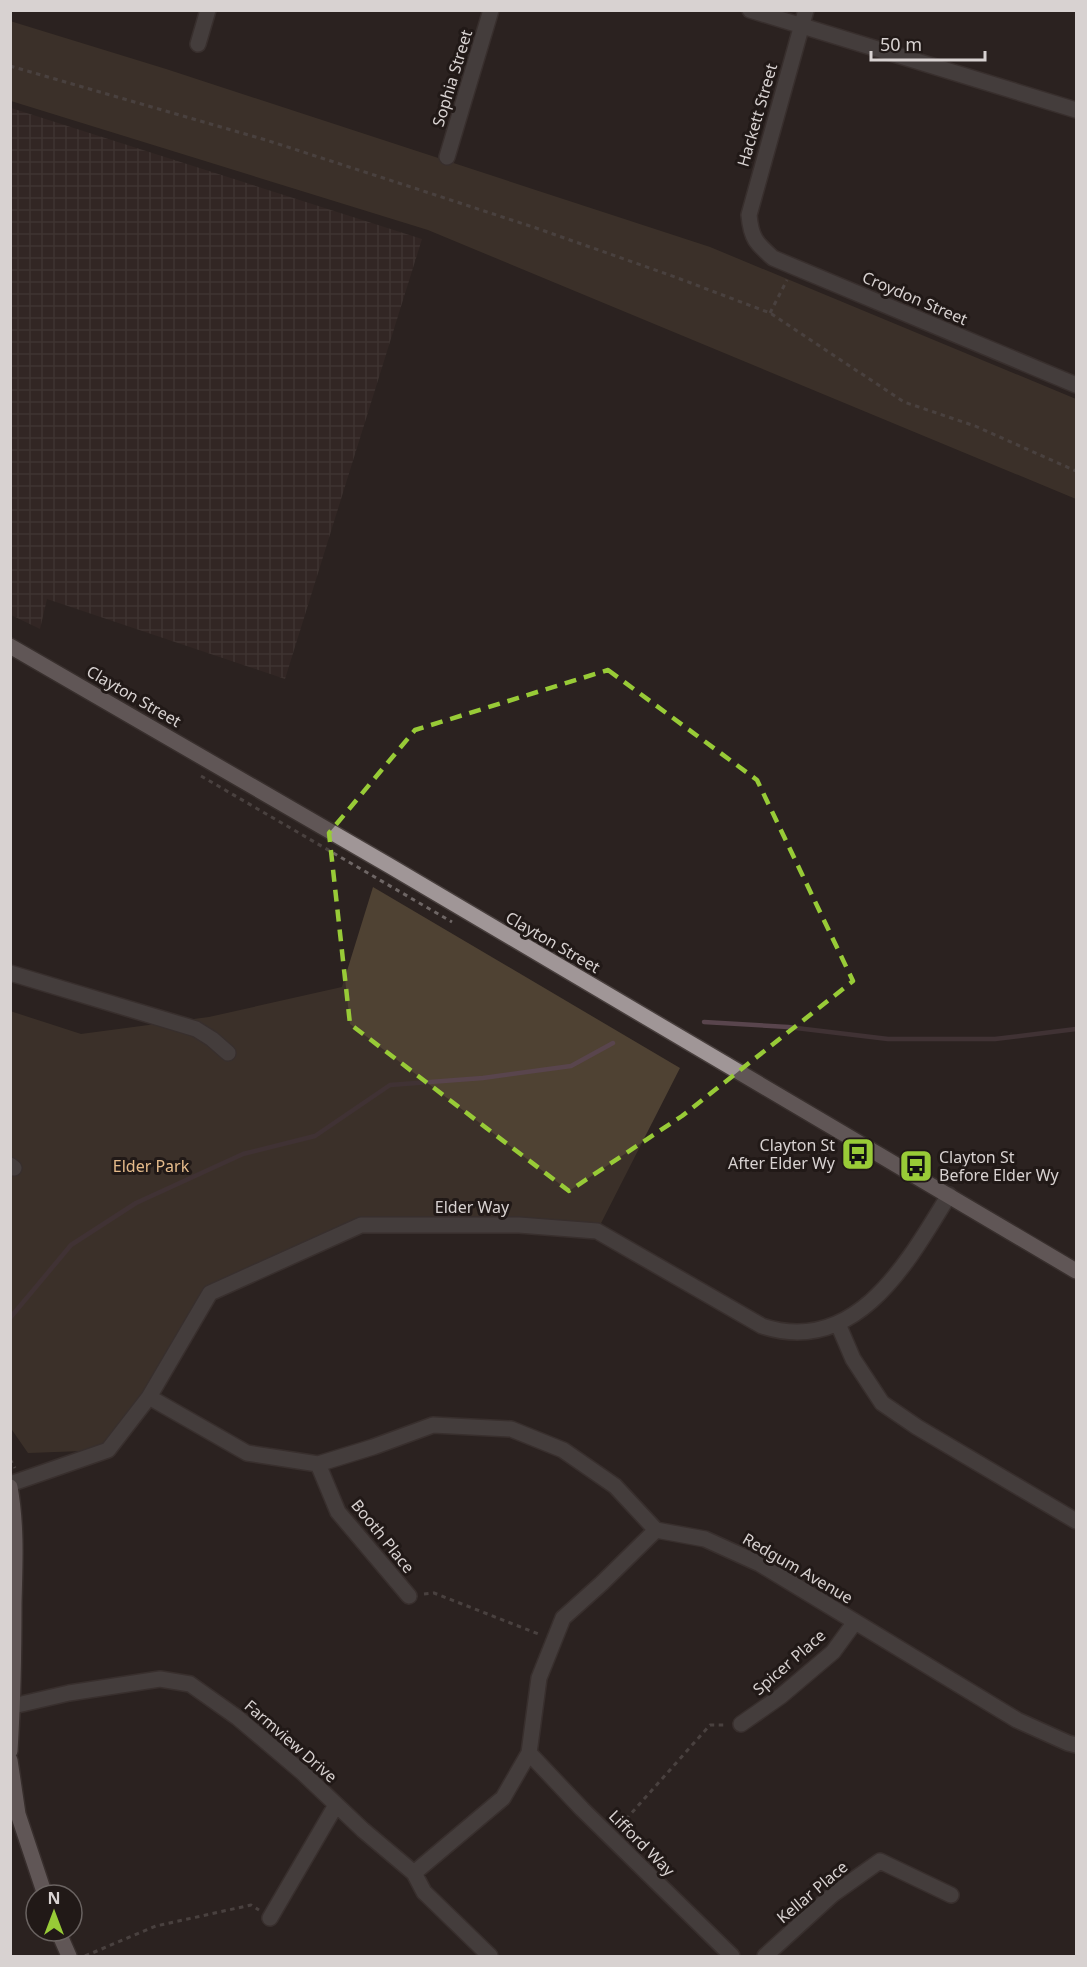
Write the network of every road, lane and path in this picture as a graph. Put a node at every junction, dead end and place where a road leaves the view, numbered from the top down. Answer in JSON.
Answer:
{"nodes":[{"id":1,"x":208,"y":10,"type":"edge"},
{"id":2,"x":491,"y":10,"type":"edge"},
{"id":3,"x":750,"y":10,"type":"edge"},
{"id":4,"x":806,"y":10,"type":"edge"},
{"id":5,"x":801,"y":26,"type":"junction"},
{"id":6,"x":198,"y":44,"type":"dead end"},
{"id":7,"x":10,"y":66,"type":"edge"},
{"id":8,"x":1077,"y":110,"type":"edge"},
{"id":9,"x":447,"y":157,"type":"dead end"},
{"id":10,"x":750,"y":231,"type":"joint"},
{"id":11,"x":793,"y":267,"type":"junction"},
{"id":12,"x":770,"y":313,"type":"junction"},
{"id":13,"x":1077,"y":385,"type":"edge"},
{"id":14,"x":1077,"y":471,"type":"edge"},
{"id":15,"x":10,"y":646,"type":"edge"},
{"id":16,"x":200,"y":775,"type":"dead end"},
{"id":17,"x":458,"y":926,"type":"dead end"},
{"id":18,"x":10,"y":973,"type":"edge"},
{"id":19,"x":228,"y":1053,"type":"dead end"},
{"id":20,"x":949,"y":1195,"type":"junction"},
{"id":21,"x":1077,"y":1271,"type":"edge"},
{"id":22,"x":838,"y":1324,"type":"junction"},
{"id":23,"x":148,"y":1397,"type":"junction"},
{"id":24,"x":318,"y":1464,"type":"junction"},
{"id":25,"x":10,"y":1486,"type":"edge"},
{"id":26,"x":1077,"y":1521,"type":"edge"},
{"id":27,"x":656,"y":1530,"type":"junction"},
{"id":28,"x":409,"y":1596,"type":"joint"},
{"id":29,"x":855,"y":1622,"type":"junction"},
{"id":30,"x":554,"y":1641,"type":"junction"},
{"id":31,"x":13,"y":1706,"type":"junction"},
{"id":32,"x":741,"y":1724,"type":"joint"},
{"id":33,"x":1077,"y":1745,"type":"edge"},
{"id":34,"x":10,"y":1751,"type":"edge"},
{"id":35,"x":530,"y":1753,"type":"junction"},
{"id":36,"x":10,"y":1760,"type":"edge"},
{"id":37,"x":336,"y":1805,"type":"junction"},
{"id":38,"x":610,"y":1836,"type":"junction"},
{"id":39,"x":414,"y":1873,"type":"junction"},
{"id":40,"x":41,"y":1883,"type":"edge"},
{"id":41,"x":951,"y":1894,"type":"dead end"},
{"id":42,"x":270,"y":1918,"type":"joint"},
{"id":43,"x":85,"y":1956,"type":"edge"},
{"id":44,"x":490,"y":1956,"type":"edge"},
{"id":45,"x":732,"y":1956,"type":"edge"},
{"id":46,"x":765,"y":1956,"type":"edge"}],
"edges":[{"from":1,"to":6,"type":"street"},
{"from":2,"to":9,"type":"street","name":"Sophia Street"},
{"from":3,"to":5,"type":"street"},
{"from":4,"to":5,"type":"street","name":"Hackett Street"},
{"from":5,"to":8,"type":"street"},
{"from":5,"to":10,"type":"street","name":"Hackett Street"},
{"from":7,"to":12,"type":"path"},
{"from":10,"to":11,"type":"street","name":"Croydon Street"},
{"from":11,"to":12,"type":"path"},
{"from":11,"to":13,"type":"street","name":"Croydon Street"},
{"from":12,"to":14,"type":"path"},
{"from":15,"to":20,"type":"main road","name":"Clayton Street"},
{"from":16,"to":17,"type":"path"},
{"from":18,"to":19,"type":"street"},
{"from":20,"to":21,"type":"main road","name":"Clayton Street"},
{"from":20,"to":22,"type":"street","name":"Elder Way"},
{"from":22,"to":23,"type":"street","name":"Elder Way"},
{"from":22,"to":26,"type":"street"},
{"from":23,"to":24,"type":"street"},
{"from":23,"to":25,"type":"street","name":"Elder Way"},
{"from":24,"to":27,"type":"street"},
{"from":24,"to":28,"type":"street","name":"Booth Place"},
{"from":25,"to":31,"type":"main road"},
{"from":27,"to":29,"type":"street","name":"Redgum Avenue"},
{"from":27,"to":30,"type":"street"},
{"from":28,"to":30,"type":"path"},
{"from":29,"to":32,"type":"street","name":"Spicer Place"},
{"from":29,"to":33,"type":"street","name":"Redgum Avenue"},
{"from":30,"to":35,"type":"street"},
{"from":31,"to":34,"type":"main road"},
{"from":31,"to":37,"type":"street","name":"Farmview Drive"},
{"from":32,"to":38,"type":"path"},
{"from":35,"to":38,"type":"street","name":"Lifford Way"},
{"from":35,"to":39,"type":"street"},
{"from":36,"to":40,"type":"main road"},
{"from":37,"to":39,"type":"street","name":"Farmview Drive"},
{"from":37,"to":42,"type":"street"},
{"from":38,"to":45,"type":"street","name":"Lifford Way"},
{"from":39,"to":44,"type":"street","name":"Farmview Drive"},
{"from":41,"to":46,"type":"street","name":"Kellar Place"},
{"from":42,"to":43,"type":"path"}]}
